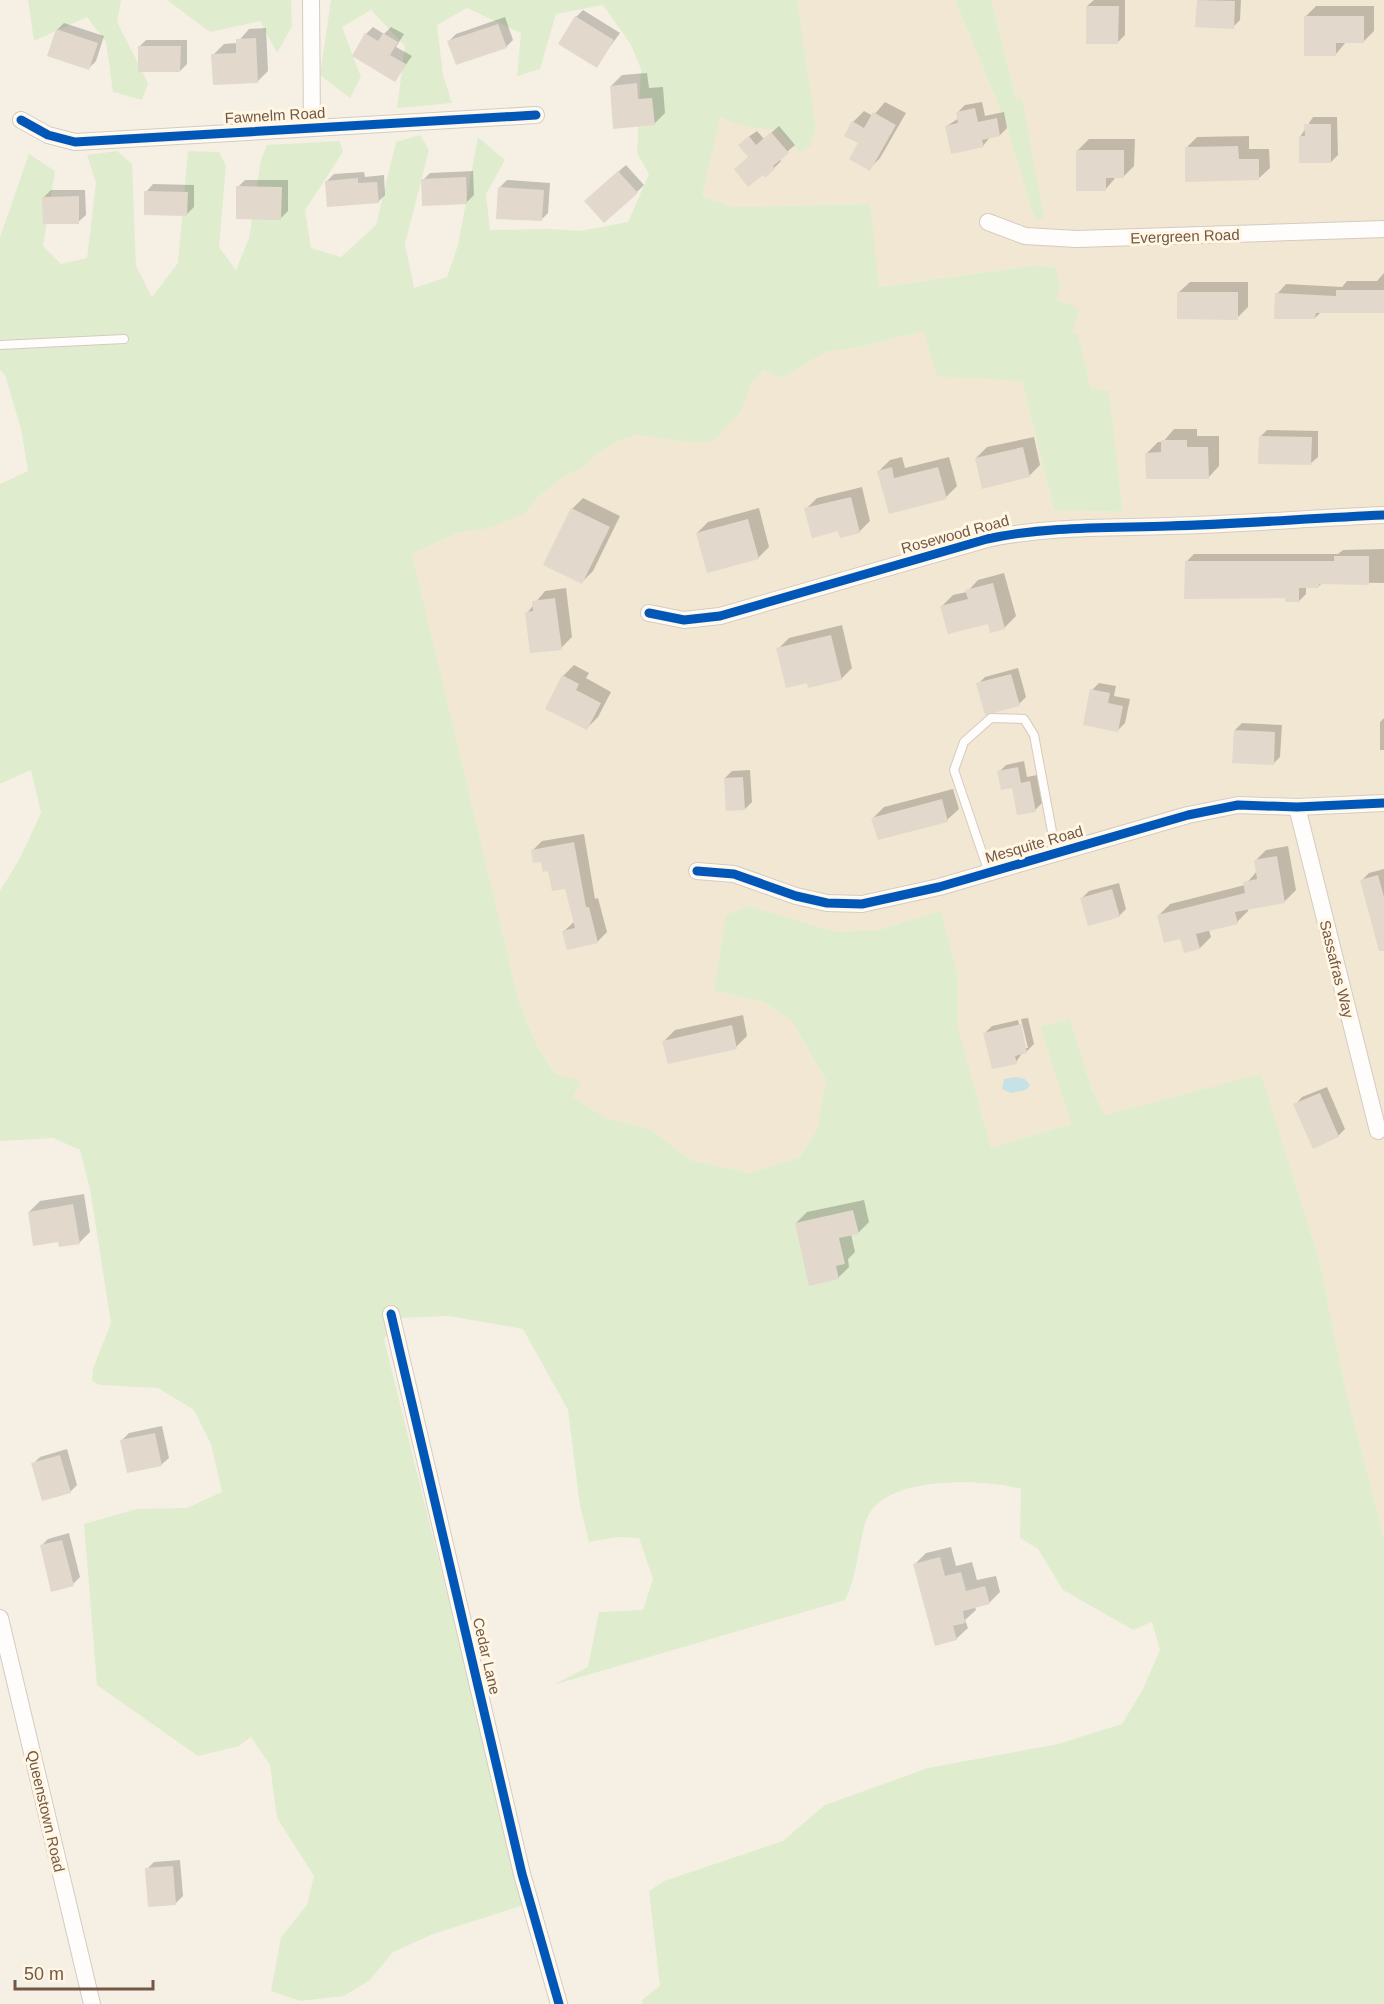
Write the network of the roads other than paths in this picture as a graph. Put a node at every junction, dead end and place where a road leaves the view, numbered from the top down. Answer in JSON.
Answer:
{"nodes":[{"id":1,"x":311,"y":0,"type":"edge"},
{"id":2,"x":536,"y":115,"type":"dead end"},
{"id":3,"x":21,"y":120,"type":"dead end"},
{"id":4,"x":312,"y":128,"type":"junction"},
{"id":5,"x":988,"y":222,"type":"dead end"},
{"id":6,"x":1384,"y":229,"type":"edge"},
{"id":7,"x":124,"y":339,"type":"dead end"},
{"id":8,"x":0,"y":345,"type":"edge"},
{"id":9,"x":1384,"y":515,"type":"edge"},
{"id":10,"x":649,"y":613,"type":"dead end"},
{"id":11,"x":1384,"y":803,"type":"edge"},
{"id":12,"x":1297,"y":807,"type":"junction"},
{"id":13,"x":1056,"y":853,"type":"junction"},
{"id":14,"x":697,"y":870,"type":"dead end"},
{"id":15,"x":988,"y":873,"type":"junction"},
{"id":16,"x":1378,"y":1131,"type":"dead end"},
{"id":17,"x":391,"y":1314,"type":"dead end"},
{"id":18,"x":0,"y":1618,"type":"edge"},
{"id":19,"x":92,"y":2004,"type":"edge"},
{"id":20,"x":559,"y":2004,"type":"edge"}],
"edges":[{"from":1,"to":4,"type":"street"},
{"from":2,"to":4,"type":"street","name":"Fawnelm Road"},
{"from":3,"to":4,"type":"street","name":"Fawnelm Road"},
{"from":5,"to":6,"type":"street","name":"Evergreen Road"},
{"from":7,"to":8,"type":"lane"},
{"from":9,"to":10,"type":"street","name":"Rosewood Road"},
{"from":11,"to":12,"type":"street","name":"Mesquite Road"},
{"from":12,"to":13,"type":"street","name":"Mesquite Road"},
{"from":12,"to":16,"type":"street","name":"Sassafras Way"},
{"from":13,"to":15,"type":"street","name":"Mesquite Road"},
{"from":13,"to":15,"type":"lane"},
{"from":14,"to":15,"type":"street","name":"Mesquite Road"},
{"from":17,"to":20,"type":"street","name":"Cedar Lane"},
{"from":18,"to":19,"type":"street","name":"Queenstown Road"}]}
